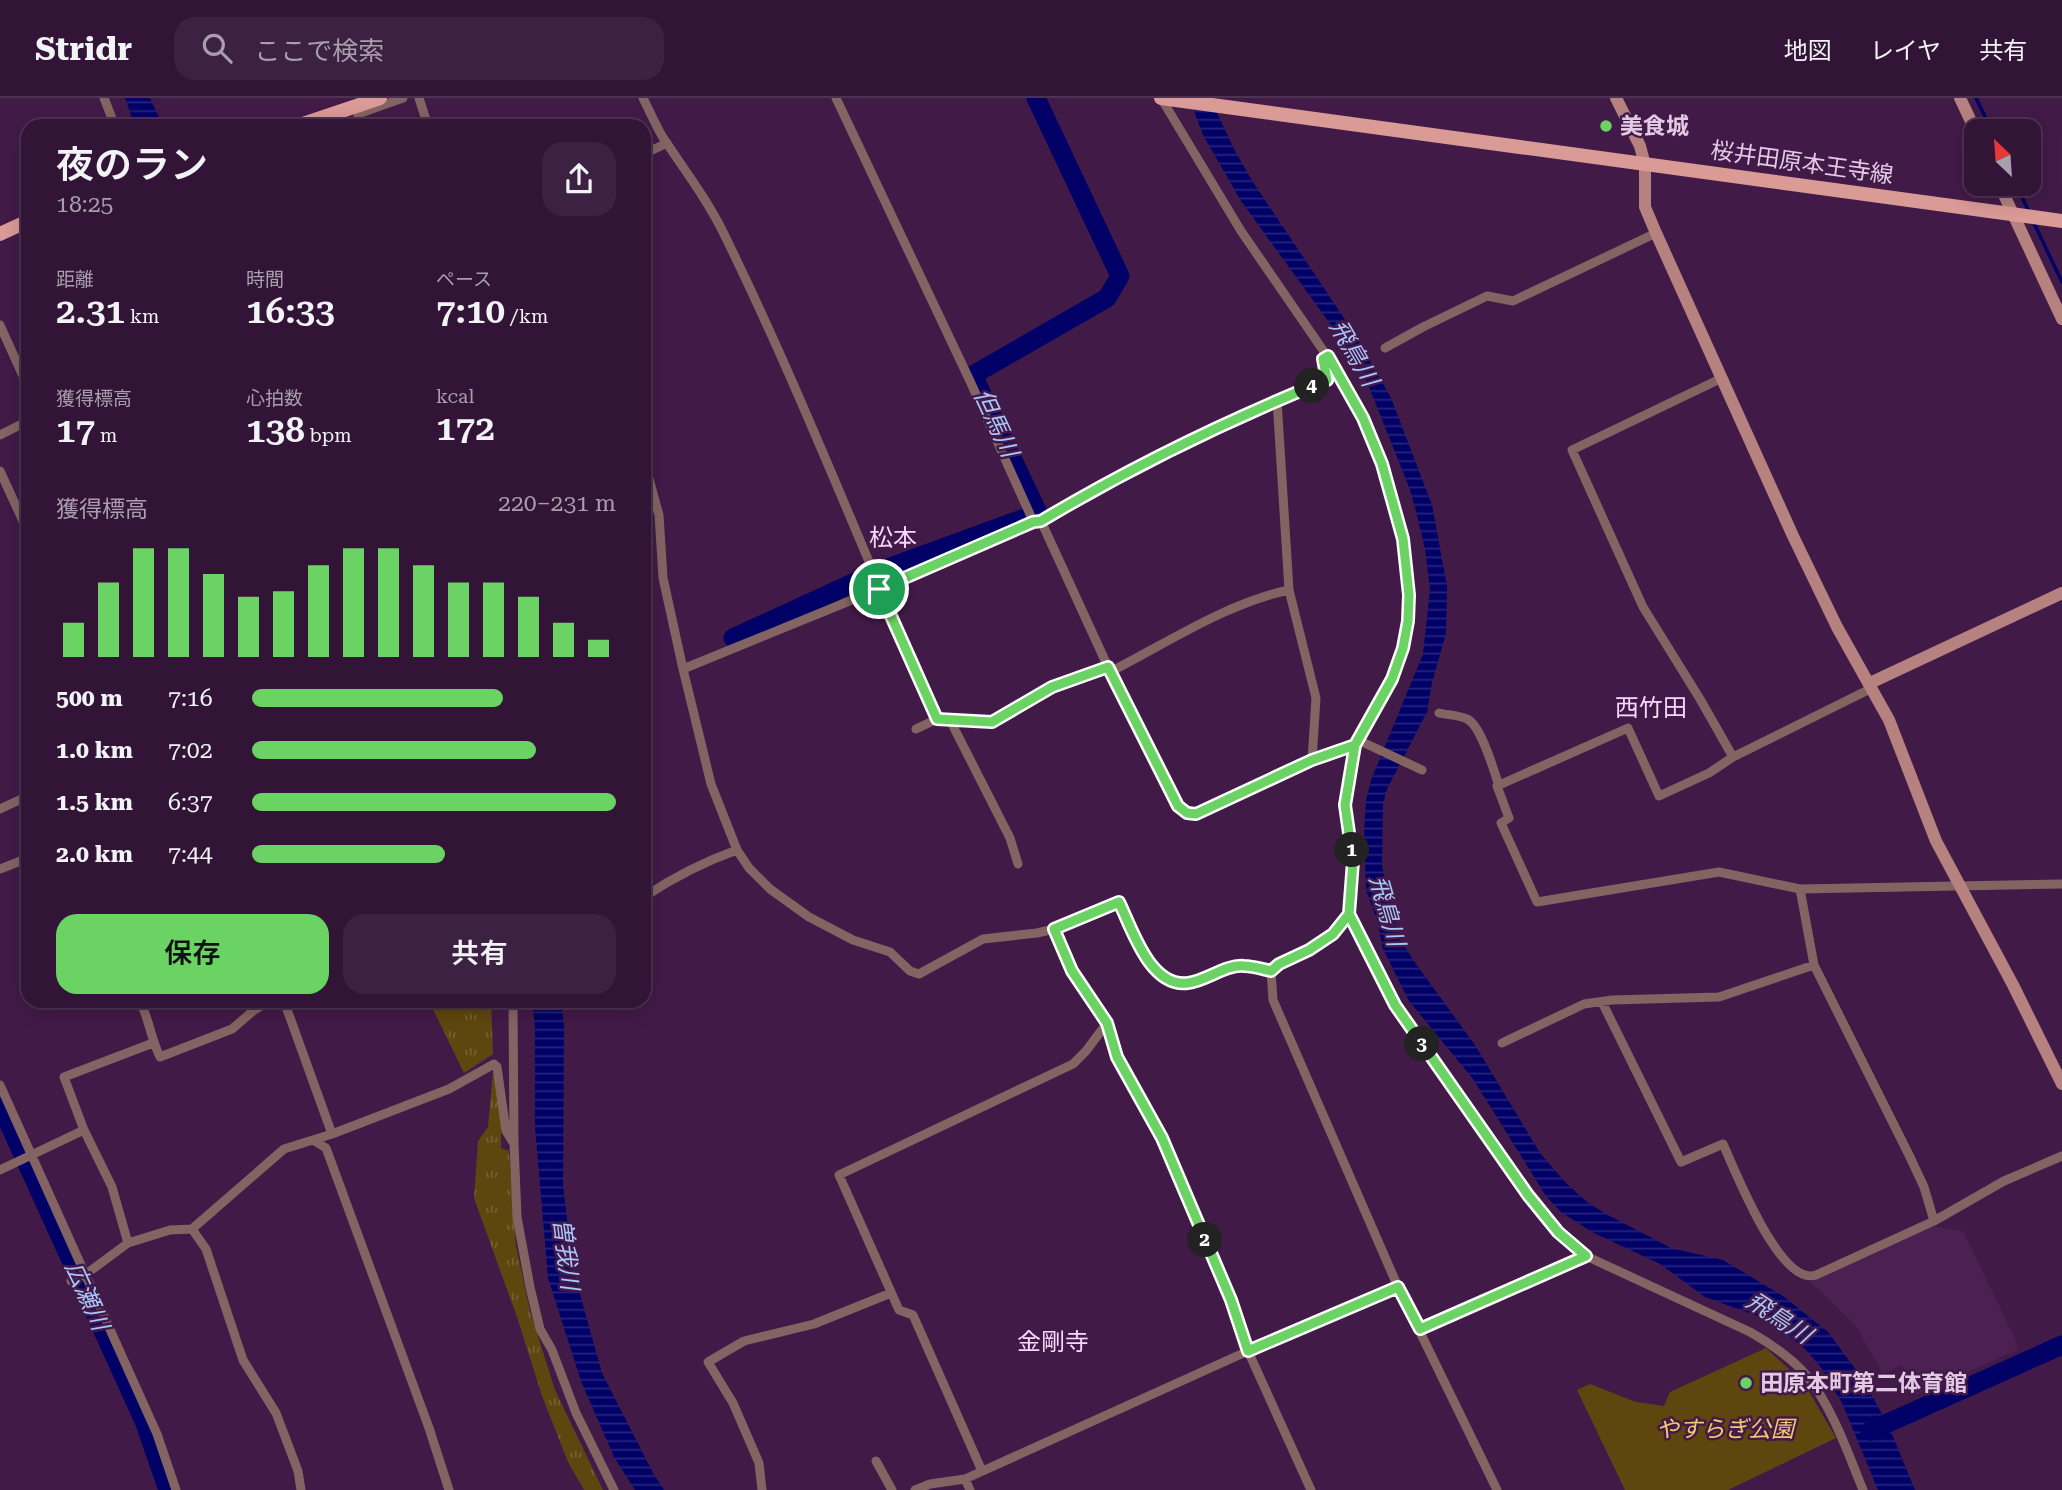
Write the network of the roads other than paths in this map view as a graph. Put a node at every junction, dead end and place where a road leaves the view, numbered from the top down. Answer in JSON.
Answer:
{"nodes":[{"id":1,"x":104,"y":98,"type":"edge"},
{"id":2,"x":380,"y":98,"type":"edge"},
{"id":3,"x":403,"y":98,"type":"edge"},
{"id":4,"x":419,"y":98,"type":"edge"},
{"id":5,"x":643,"y":98,"type":"edge"},
{"id":6,"x":836,"y":98,"type":"edge"},
{"id":7,"x":1161,"y":98,"type":"edge"},
{"id":8,"x":1616,"y":98,"type":"edge"},
{"id":9,"x":1960,"y":98,"type":"edge"},
{"id":10,"x":1234,"y":105,"type":"edge"},
{"id":11,"x":112,"y":119,"type":"edge"},
{"id":12,"x":318,"y":119,"type":"edge"},
{"id":13,"x":358,"y":119,"type":"edge"},
{"id":14,"x":426,"y":119,"type":"edge"},
{"id":15,"x":1970,"y":119,"type":"edge"},
{"id":16,"x":667,"y":143,"type":"junction"},
{"id":17,"x":651,"y":151,"type":"edge"},
{"id":18,"x":1645,"y":165,"type":"junction"},
{"id":19,"x":2007,"y":196,"type":"edge"},
{"id":20,"x":2018,"y":215,"type":"junction"},
{"id":21,"x":2062,"y":222,"type":"edge"},
{"id":22,"x":21,"y":224,"type":"edge"},
{"id":23,"x":1656,"y":233,"type":"junction"},
{"id":24,"x":0,"y":234,"type":"edge"},
{"id":25,"x":2062,"y":319,"type":"edge"},
{"id":26,"x":0,"y":326,"type":"edge"},
{"id":27,"x":1385,"y":348,"type":"dead end"},
{"id":28,"x":1328,"y":356,"type":"junction"},
{"id":29,"x":21,"y":372,"type":"edge"},
{"id":30,"x":1722,"y":378,"type":"junction"},
{"id":31,"x":1277,"y":400,"type":"junction"},
{"id":32,"x":21,"y":424,"type":"edge"},
{"id":33,"x":0,"y":435,"type":"edge"},
{"id":34,"x":0,"y":471,"type":"edge"},
{"id":35,"x":651,"y":481,"type":"edge"},
{"id":36,"x":21,"y":517,"type":"edge"},
{"id":37,"x":1037,"y":521,"type":"junction"},
{"id":38,"x":879,"y":589,"type":"junction"},
{"id":39,"x":1289,"y":590,"type":"junction"},
{"id":40,"x":2062,"y":593,"type":"edge"},
{"id":41,"x":683,"y":669,"type":"junction"},
{"id":42,"x":1109,"y":670,"type":"junction"},
{"id":43,"x":1871,"y":686,"type":"junction"},
{"id":44,"x":1439,"y":713,"type":"dead end"},
{"id":45,"x":937,"y":719,"type":"junction"},
{"id":46,"x":950,"y":720,"type":"junction"},
{"id":47,"x":916,"y":729,"type":"dead end"},
{"id":48,"x":1356,"y":742,"type":"junction"},
{"id":49,"x":1733,"y":757,"type":"junction"},
{"id":50,"x":1312,"y":760,"type":"junction"},
{"id":51,"x":1419,"y":769,"type":"dead end"},
{"id":52,"x":1499,"y":786,"type":"junction"},
{"id":53,"x":21,"y":799,"type":"edge"},
{"id":54,"x":0,"y":809,"type":"edge"},
{"id":55,"x":737,"y":850,"type":"junction"},
{"id":56,"x":21,"y":861,"type":"edge"},
{"id":57,"x":1018,"y":864,"type":"dead end"},
{"id":58,"x":0,"y":869,"type":"edge"},
{"id":59,"x":2062,"y":884,"type":"edge"},
{"id":60,"x":1959,"y":888,"type":"junction"},
{"id":61,"x":1800,"y":889,"type":"junction"},
{"id":62,"x":651,"y":892,"type":"edge"},
{"id":63,"x":1349,"y":914,"type":"junction"},
{"id":64,"x":1054,"y":929,"type":"junction"},
{"id":65,"x":1814,"y":965,"type":"junction"},
{"id":66,"x":1271,"y":971,"type":"junction"},
{"id":67,"x":1602,"y":1002,"type":"junction"},
{"id":68,"x":144,"y":1008,"type":"edge"},
{"id":69,"x":258,"y":1008,"type":"edge"},
{"id":70,"x":287,"y":1008,"type":"edge"},
{"id":71,"x":513,"y":1008,"type":"edge"},
{"id":72,"x":1107,"y":1023,"type":"junction"},
{"id":73,"x":153,"y":1043,"type":"junction"},
{"id":74,"x":1502,"y":1043,"type":"dead end"},
{"id":75,"x":2062,"y":1084,"type":"edge"},
{"id":76,"x":0,"y":1085,"type":"edge"},
{"id":77,"x":84,"y":1130,"type":"junction"},
{"id":78,"x":332,"y":1134,"type":"junction"},
{"id":79,"x":313,"y":1140,"type":"junction"},
{"id":80,"x":514,"y":1144,"type":"junction"},
{"id":81,"x":30,"y":1155,"type":"junction"},
{"id":82,"x":2062,"y":1156,"type":"edge"},
{"id":83,"x":0,"y":1170,"type":"edge"},
{"id":84,"x":1934,"y":1221,"type":"junction"},
{"id":85,"x":192,"y":1229,"type":"junction"},
{"id":86,"x":128,"y":1243,"type":"junction"},
{"id":87,"x":1586,"y":1256,"type":"junction"},
{"id":88,"x":84,"y":1275,"type":"junction"},
{"id":89,"x":71,"y":1281,"type":"dead end"},
{"id":90,"x":1398,"y":1287,"type":"junction"},
{"id":91,"x":891,"y":1293,"type":"junction"},
{"id":92,"x":1420,"y":1329,"type":"junction"},
{"id":93,"x":1248,"y":1351,"type":"junction"},
{"id":94,"x":876,"y":1461,"type":"dead end"},
{"id":95,"x":982,"y":1471,"type":"junction"},
{"id":96,"x":965,"y":1479,"type":"junction"},
{"id":97,"x":176,"y":1490,"type":"edge"},
{"id":98,"x":300,"y":1490,"type":"edge"},
{"id":99,"x":449,"y":1490,"type":"edge"},
{"id":100,"x":614,"y":1490,"type":"edge"},
{"id":101,"x":762,"y":1490,"type":"edge"},
{"id":102,"x":892,"y":1490,"type":"edge"},
{"id":103,"x":915,"y":1490,"type":"edge"},
{"id":104,"x":970,"y":1490,"type":"edge"},
{"id":105,"x":1311,"y":1490,"type":"edge"},
{"id":106,"x":1497,"y":1490,"type":"edge"},
{"id":107,"x":1863,"y":1490,"type":"edge"}],
"edges":[{"from":1,"to":11,"type":"street"},
{"from":2,"to":12,"type":"main road"},
{"from":3,"to":13,"type":"street"},
{"from":4,"to":14,"type":"street"},
{"from":5,"to":16,"type":"street"},
{"from":6,"to":37,"type":"street"},
{"from":7,"to":10,"type":"main road","name":"桜井田原本王寺線"},
{"from":7,"to":28,"type":"street"},
{"from":8,"to":18,"type":"street"},
{"from":9,"to":15,"type":"street"},
{"from":10,"to":18,"type":"main road","name":"桜井田原本王寺線"},
{"from":16,"to":17,"type":"street"},
{"from":16,"to":38,"type":"street"},
{"from":18,"to":20,"type":"main road","name":"桜井田原本王寺線"},
{"from":18,"to":23,"type":"street"},
{"from":19,"to":20,"type":"street"},
{"from":20,"to":21,"type":"main road","name":"桜井田原本王寺線"},
{"from":20,"to":25,"type":"street"},
{"from":22,"to":24,"type":"main road"},
{"from":23,"to":27,"type":"street"},
{"from":23,"to":30,"type":"street"},
{"from":26,"to":29,"type":"street"},
{"from":28,"to":31,"type":"street"},
{"from":28,"to":48,"type":"street"},
{"from":30,"to":43,"type":"street"},
{"from":30,"to":49,"type":"street"},
{"from":31,"to":37,"type":"street"},
{"from":31,"to":39,"type":"street"},
{"from":32,"to":33,"type":"street"},
{"from":34,"to":36,"type":"street"},
{"from":35,"to":41,"type":"street"},
{"from":37,"to":38,"type":"street"},
{"from":37,"to":42,"type":"street"},
{"from":38,"to":41,"type":"street"},
{"from":38,"to":45,"type":"street"},
{"from":39,"to":42,"type":"street"},
{"from":39,"to":50,"type":"street"},
{"from":40,"to":43,"type":"street"},
{"from":41,"to":55,"type":"street"},
{"from":42,"to":46,"type":"street"},
{"from":42,"to":50,"type":"street"},
{"from":43,"to":49,"type":"street"},
{"from":43,"to":60,"type":"street"},
{"from":44,"to":52,"type":"street"},
{"from":45,"to":46,"type":"street"},
{"from":45,"to":47,"type":"street"},
{"from":46,"to":57,"type":"street"},
{"from":48,"to":50,"type":"street"},
{"from":48,"to":51,"type":"street"},
{"from":48,"to":63,"type":"street"},
{"from":49,"to":52,"type":"street"},
{"from":52,"to":61,"type":"street"},
{"from":53,"to":54,"type":"street"},
{"from":55,"to":62,"type":"street"},
{"from":55,"to":64,"type":"street"},
{"from":56,"to":58,"type":"street"},
{"from":59,"to":60,"type":"street"},
{"from":60,"to":61,"type":"street"},
{"from":60,"to":75,"type":"street"},
{"from":61,"to":65,"type":"street"},
{"from":63,"to":66,"type":"street"},
{"from":63,"to":87,"type":"street"},
{"from":64,"to":66,"type":"street"},
{"from":64,"to":72,"type":"street"},
{"from":65,"to":67,"type":"street"},
{"from":65,"to":84,"type":"street"},
{"from":66,"to":90,"type":"street"},
{"from":67,"to":74,"type":"street"},
{"from":67,"to":84,"type":"street"},
{"from":68,"to":73,"type":"street"},
{"from":69,"to":73,"type":"street"},
{"from":70,"to":78,"type":"street"},
{"from":71,"to":80,"type":"street"},
{"from":72,"to":91,"type":"street"},
{"from":72,"to":93,"type":"street"},
{"from":73,"to":77,"type":"street"},
{"from":76,"to":81,"type":"street"},
{"from":77,"to":81,"type":"street"},
{"from":77,"to":86,"type":"street"},
{"from":78,"to":79,"type":"street"},
{"from":78,"to":80,"type":"street"},
{"from":79,"to":85,"type":"street"},
{"from":79,"to":99,"type":"street"},
{"from":80,"to":100,"type":"street"},
{"from":81,"to":83,"type":"street"},
{"from":81,"to":88,"type":"street"},
{"from":82,"to":84,"type":"street"},
{"from":85,"to":86,"type":"street"},
{"from":85,"to":98,"type":"street"},
{"from":86,"to":88,"type":"street"},
{"from":87,"to":92,"type":"street"},
{"from":87,"to":107,"type":"street"},
{"from":88,"to":89,"type":"street"},
{"from":88,"to":97,"type":"street"},
{"from":90,"to":92,"type":"street"},
{"from":90,"to":93,"type":"street"},
{"from":91,"to":95,"type":"street"},
{"from":91,"to":101,"type":"street"},
{"from":92,"to":106,"type":"street"},
{"from":93,"to":95,"type":"street"},
{"from":93,"to":105,"type":"street"},
{"from":94,"to":102,"type":"street"},
{"from":95,"to":96,"type":"street"},
{"from":96,"to":103,"type":"street"},
{"from":96,"to":104,"type":"street"}]}
